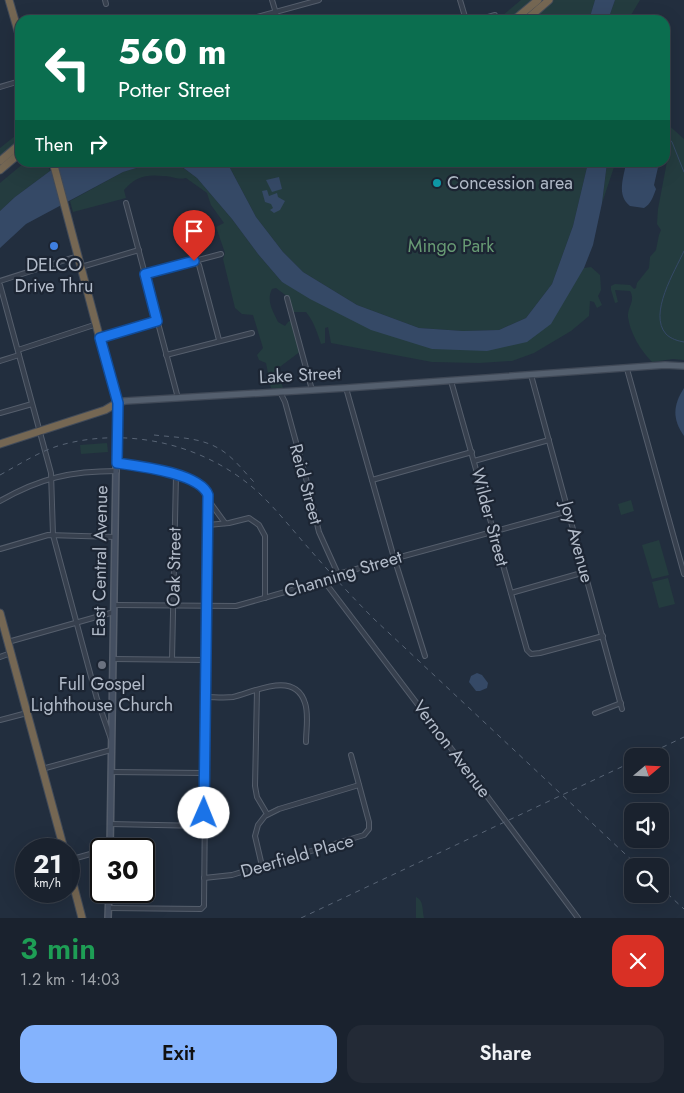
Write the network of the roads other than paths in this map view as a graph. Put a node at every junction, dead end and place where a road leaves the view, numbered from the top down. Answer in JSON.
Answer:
{"nodes":[{"id":1,"x":10,"y":0,"type":"edge"},
{"id":2,"x":272,"y":0,"type":"edge"},
{"id":3,"x":319,"y":0,"type":"edge"},
{"id":4,"x":460,"y":0,"type":"edge"},
{"id":5,"x":538,"y":0,"type":"edge"},
{"id":6,"x":549,"y":0,"type":"edge"},
{"id":7,"x":276,"y":12,"type":"junction"},
{"id":8,"x":265,"y":15,"type":"edge"},
{"id":9,"x":277,"y":15,"type":"edge"},
{"id":10,"x":464,"y":15,"type":"edge"},
{"id":11,"x":520,"y":15,"type":"edge"},
{"id":12,"x":532,"y":15,"type":"edge"},
{"id":13,"x":15,"y":19,"type":"edge"},
{"id":14,"x":15,"y":82,"type":"edge"},
{"id":15,"x":0,"y":86,"type":"edge"},
{"id":16,"x":15,"y":148,"type":"edge"},
{"id":17,"x":15,"y":157,"type":"edge"},
{"id":18,"x":0,"y":161,"type":"edge"},
{"id":19,"x":54,"y":167,"type":"edge"},
{"id":20,"x":0,"y":170,"type":"edge"},
{"id":21,"x":126,"y":203,"type":"dead end"},
{"id":22,"x":139,"y":250,"type":"junction"},
{"id":23,"x":220,"y":254,"type":"dead end"},
{"id":24,"x":78,"y":256,"type":"junction"},
{"id":25,"x":194,"y":261,"type":"junction"},
{"id":26,"x":82,"y":267,"type":"junction"},
{"id":27,"x":145,"y":274,"type":"junction"},
{"id":28,"x":0,"y":281,"type":"edge"},
{"id":29,"x":0,"y":285,"type":"edge"},
{"id":30,"x":287,"y":298,"type":"dead end"},
{"id":31,"x":157,"y":321,"type":"junction"},
{"id":32,"x":97,"y":324,"type":"junction"},
{"id":33,"x":252,"y":332,"type":"dead end"},
{"id":34,"x":100,"y":338,"type":"junction"},
{"id":35,"x":219,"y":340,"type":"junction"},
{"id":36,"x":18,"y":350,"type":"junction"},
{"id":37,"x":166,"y":354,"type":"junction"},
{"id":38,"x":19,"y":355,"type":"junction"},
{"id":39,"x":0,"y":361,"type":"edge"},
{"id":40,"x":684,"y":366,"type":"edge"},
{"id":41,"x":627,"y":369,"type":"junction"},
{"id":42,"x":531,"y":375,"type":"junction"},
{"id":43,"x":451,"y":381,"type":"junction"},
{"id":44,"x":346,"y":388,"type":"junction"},
{"id":45,"x":312,"y":390,"type":"junction"},
{"id":46,"x":280,"y":392,"type":"junction"},
{"id":47,"x":178,"y":398,"type":"junction"},
{"id":48,"x":118,"y":403,"type":"junction"},
{"id":49,"x":32,"y":404,"type":"junction"},
{"id":50,"x":0,"y":413,"type":"edge"},
{"id":51,"x":40,"y":432,"type":"junction"},
{"id":52,"x":549,"y":440,"type":"junction"},
{"id":53,"x":0,"y":444,"type":"edge"},
{"id":54,"x":472,"y":452,"type":"junction"},
{"id":55,"x":474,"y":461,"type":"junction"},
{"id":56,"x":117,"y":463,"type":"junction"},
{"id":57,"x":116,"y":471,"type":"junction"},
{"id":58,"x":176,"y":475,"type":"junction"},
{"id":59,"x":52,"y":478,"type":"junction"},
{"id":60,"x":372,"y":480,"type":"junction"},
{"id":61,"x":208,"y":499,"type":"junction"},
{"id":62,"x":0,"y":500,"type":"edge"},
{"id":63,"x":569,"y":511,"type":"junction"},
{"id":64,"x":225,"y":523,"type":"junction"},
{"id":65,"x":208,"y":525,"type":"junction"},
{"id":66,"x":493,"y":532,"type":"junction"},
{"id":67,"x":53,"y":535,"type":"junction"},
{"id":68,"x":115,"y":537,"type":"junction"},
{"id":69,"x":0,"y":549,"type":"edge"},
{"id":70,"x":394,"y":559,"type":"junction"},
{"id":71,"x":585,"y":572,"type":"junction"},
{"id":72,"x":338,"y":574,"type":"junction"},
{"id":73,"x":684,"y":574,"type":"edge"},
{"id":74,"x":324,"y":581,"type":"junction"},
{"id":75,"x":511,"y":593,"type":"junction"},
{"id":76,"x":265,"y":598,"type":"junction"},
{"id":77,"x":114,"y":605,"type":"junction"},
{"id":78,"x":173,"y":606,"type":"junction"},
{"id":79,"x":207,"y":607,"type":"junction"},
{"id":80,"x":114,"y":612,"type":"junction"},
{"id":81,"x":0,"y":613,"type":"edge"},
{"id":82,"x":76,"y":622,"type":"junction"},
{"id":83,"x":603,"y":636,"type":"junction"},
{"id":84,"x":8,"y":642,"type":"junction"},
{"id":85,"x":11,"y":653,"type":"junction"},
{"id":86,"x":425,"y":656,"type":"dead end"},
{"id":87,"x":0,"y":657,"type":"edge"},
{"id":88,"x":113,"y":659,"type":"junction"},
{"id":89,"x":172,"y":659,"type":"junction"},
{"id":90,"x":206,"y":660,"type":"junction"},
{"id":91,"x":257,"y":690,"type":"junction"},
{"id":92,"x":205,"y":697,"type":"junction"},
{"id":93,"x":621,"y":703,"type":"junction"},
{"id":94,"x":622,"y":709,"type":"dead end"},
{"id":95,"x":27,"y":713,"type":"junction"},
{"id":96,"x":595,"y":713,"type":"dead end"},
{"id":97,"x":0,"y":720,"type":"edge"},
{"id":98,"x":112,"y":741,"type":"junction"},
{"id":99,"x":306,"y":742,"type":"dead end"},
{"id":100,"x":111,"y":750,"type":"junction"},
{"id":101,"x":351,"y":755,"type":"dead end"},
{"id":102,"x":42,"y":769,"type":"junction"},
{"id":103,"x":111,"y":772,"type":"junction"},
{"id":104,"x":204,"y":773,"type":"junction"},
{"id":105,"x":359,"y":785,"type":"junction"},
{"id":106,"x":267,"y":814,"type":"junction"},
{"id":107,"x":110,"y":824,"type":"junction"},
{"id":108,"x":204,"y":826,"type":"junction"},
{"id":109,"x":61,"y":838,"type":"edge"},
{"id":110,"x":110,"y":838,"type":"edge"},
{"id":111,"x":262,"y":866,"type":"junction"},
{"id":112,"x":204,"y":878,"type":"junction"},
{"id":113,"x":78,"y":903,"type":"edge"},
{"id":114,"x":108,"y":903,"type":"edge"},
{"id":115,"x":108,"y":908,"type":"junction"},
{"id":116,"x":82,"y":918,"type":"edge"},
{"id":117,"x":107,"y":918,"type":"edge"},
{"id":118,"x":578,"y":918,"type":"edge"}],
"edges":[{"from":1,"to":13,"type":"highway"},
{"from":2,"to":7,"type":"street"},
{"from":3,"to":7,"type":"street"},
{"from":4,"to":10,"type":"street"},
{"from":5,"to":11,"type":"highway"},
{"from":6,"to":12,"type":"highway"},
{"from":7,"to":8,"type":"street"},
{"from":7,"to":9,"type":"street"},
{"from":14,"to":15,"type":"street"},
{"from":16,"to":18,"type":"highway"},
{"from":17,"to":20,"type":"highway"},
{"from":19,"to":24,"type":"highway","name":"East Central Avenue"},
{"from":21,"to":22,"type":"street"},
{"from":22,"to":26,"type":"street"},
{"from":22,"to":27,"type":"street"},
{"from":23,"to":25,"type":"street"},
{"from":24,"to":26,"type":"highway","name":"East Central Avenue"},
{"from":24,"to":28,"type":"street"},
{"from":25,"to":27,"type":"street"},
{"from":25,"to":35,"type":"street"},
{"from":26,"to":32,"type":"highway","name":"East Central Avenue"},
{"from":27,"to":31,"type":"street"},
{"from":29,"to":36,"type":"street"},
{"from":30,"to":45,"type":"street"},
{"from":31,"to":34,"type":"street"},
{"from":31,"to":37,"type":"street"},
{"from":32,"to":34,"type":"highway","name":"East Central Avenue"},
{"from":32,"to":36,"type":"street"},
{"from":33,"to":35,"type":"street"},
{"from":34,"to":48,"type":"highway","name":"East Central Avenue"},
{"from":35,"to":37,"type":"street"},
{"from":36,"to":38,"type":"street"},
{"from":37,"to":47,"type":"street"},
{"from":38,"to":39,"type":"street"},
{"from":38,"to":49,"type":"street"},
{"from":40,"to":41,"type":"main road","name":"Lake Street"},
{"from":41,"to":42,"type":"main road","name":"Lake Street"},
{"from":41,"to":73,"type":"street"},
{"from":42,"to":43,"type":"main road","name":"Lake Street"},
{"from":42,"to":52,"type":"street","name":"Joy Avenue"},
{"from":43,"to":44,"type":"main road","name":"Lake Street"},
{"from":43,"to":54,"type":"street","name":"Wilder Street"},
{"from":44,"to":45,"type":"main road","name":"Lake Street"},
{"from":44,"to":60,"type":"street"},
{"from":45,"to":46,"type":"main road","name":"Lake Street"},
{"from":46,"to":47,"type":"main road","name":"Lake Street"},
{"from":46,"to":72,"type":"street","name":"Reid Street"},
{"from":47,"to":48,"type":"main road","name":"Lake Street"},
{"from":48,"to":51,"type":"highway","name":"Lake Street"},
{"from":48,"to":56,"type":"main road","name":"East Central Avenue"},
{"from":49,"to":50,"type":"street"},
{"from":49,"to":51,"type":"street"},
{"from":51,"to":53,"type":"highway","name":"Lake Street"},
{"from":51,"to":59,"type":"street"},
{"from":52,"to":55,"type":"street"},
{"from":52,"to":63,"type":"street","name":"Joy Avenue"},
{"from":54,"to":55,"type":"street","name":"Wilder Street"},
{"from":54,"to":60,"type":"street"},
{"from":55,"to":66,"type":"street","name":"Wilder Street"},
{"from":56,"to":57,"type":"main road","name":"East Central Avenue"},
{"from":56,"to":58,"type":"street"},
{"from":57,"to":59,"type":"street"},
{"from":57,"to":68,"type":"main road","name":"East Central Avenue"},
{"from":58,"to":61,"type":"street"},
{"from":58,"to":78,"type":"street","name":"Oak Street"},
{"from":59,"to":62,"type":"street"},
{"from":59,"to":67,"type":"street"},
{"from":60,"to":70,"type":"street"},
{"from":61,"to":64,"type":"street"},
{"from":61,"to":65,"type":"street"},
{"from":63,"to":66,"type":"street","name":"Channing Street"},
{"from":63,"to":71,"type":"street","name":"Joy Avenue"},
{"from":64,"to":65,"type":"street"},
{"from":64,"to":76,"type":"street"},
{"from":65,"to":79,"type":"street"},
{"from":66,"to":70,"type":"street","name":"Channing Street"},
{"from":66,"to":75,"type":"street","name":"Wilder Street"},
{"from":67,"to":68,"type":"street"},
{"from":67,"to":69,"type":"street"},
{"from":67,"to":82,"type":"street"},
{"from":68,"to":77,"type":"main road","name":"East Central Avenue"},
{"from":70,"to":72,"type":"street","name":"Channing Street"},
{"from":70,"to":86,"type":"street"},
{"from":71,"to":75,"type":"street"},
{"from":71,"to":83,"type":"street","name":"Joy Avenue"},
{"from":72,"to":74,"type":"street","name":"Channing Street"},
{"from":74,"to":76,"type":"street","name":"Channing Street"},
{"from":74,"to":118,"type":"street","name":"Vernon Avenue"},
{"from":75,"to":83,"type":"street","name":"Wilder Street"},
{"from":76,"to":79,"type":"street","name":"Channing Street"},
{"from":77,"to":78,"type":"street","name":"Channing Street"},
{"from":77,"to":80,"type":"main road","name":"East Central Avenue"},
{"from":78,"to":79,"type":"street","name":"Channing Street"},
{"from":78,"to":89,"type":"street","name":"Oak Street"},
{"from":79,"to":90,"type":"street"},
{"from":80,"to":82,"type":"street"},
{"from":80,"to":88,"type":"main road","name":"East Central Avenue"},
{"from":81,"to":84,"type":"highway"},
{"from":82,"to":84,"type":"street"},
{"from":82,"to":98,"type":"street"},
{"from":83,"to":93,"type":"street","name":"Joy Avenue"},
{"from":84,"to":85,"type":"highway"},
{"from":85,"to":87,"type":"street"},
{"from":85,"to":95,"type":"highway"},
{"from":88,"to":89,"type":"street"},
{"from":88,"to":98,"type":"main road","name":"East Central Avenue"},
{"from":89,"to":90,"type":"street"},
{"from":90,"to":92,"type":"street"},
{"from":91,"to":92,"type":"street"},
{"from":91,"to":99,"type":"street"},
{"from":91,"to":106,"type":"street"},
{"from":92,"to":104,"type":"street"},
{"from":93,"to":94,"type":"street","name":"Joy Avenue"},
{"from":93,"to":96,"type":"street"},
{"from":95,"to":97,"type":"street"},
{"from":95,"to":102,"type":"highway"},
{"from":98,"to":100,"type":"main road","name":"East Central Avenue"},
{"from":100,"to":102,"type":"street"},
{"from":100,"to":103,"type":"main road","name":"East Central Avenue"},
{"from":101,"to":105,"type":"street","name":"Deerfield Place"},
{"from":102,"to":109,"type":"highway"},
{"from":103,"to":104,"type":"street"},
{"from":103,"to":107,"type":"main road","name":"East Central Avenue"},
{"from":104,"to":108,"type":"street"},
{"from":105,"to":106,"type":"street"},
{"from":105,"to":111,"type":"street","name":"Deerfield Place"},
{"from":106,"to":111,"type":"street"},
{"from":107,"to":108,"type":"street"},
{"from":107,"to":110,"type":"main road","name":"East Central Avenue"},
{"from":108,"to":112,"type":"street"},
{"from":111,"to":112,"type":"street","name":"Deerfield Place"},
{"from":112,"to":115,"type":"street"},
{"from":113,"to":116,"type":"highway"},
{"from":114,"to":115,"type":"main road"},
{"from":115,"to":117,"type":"main road"}]}
